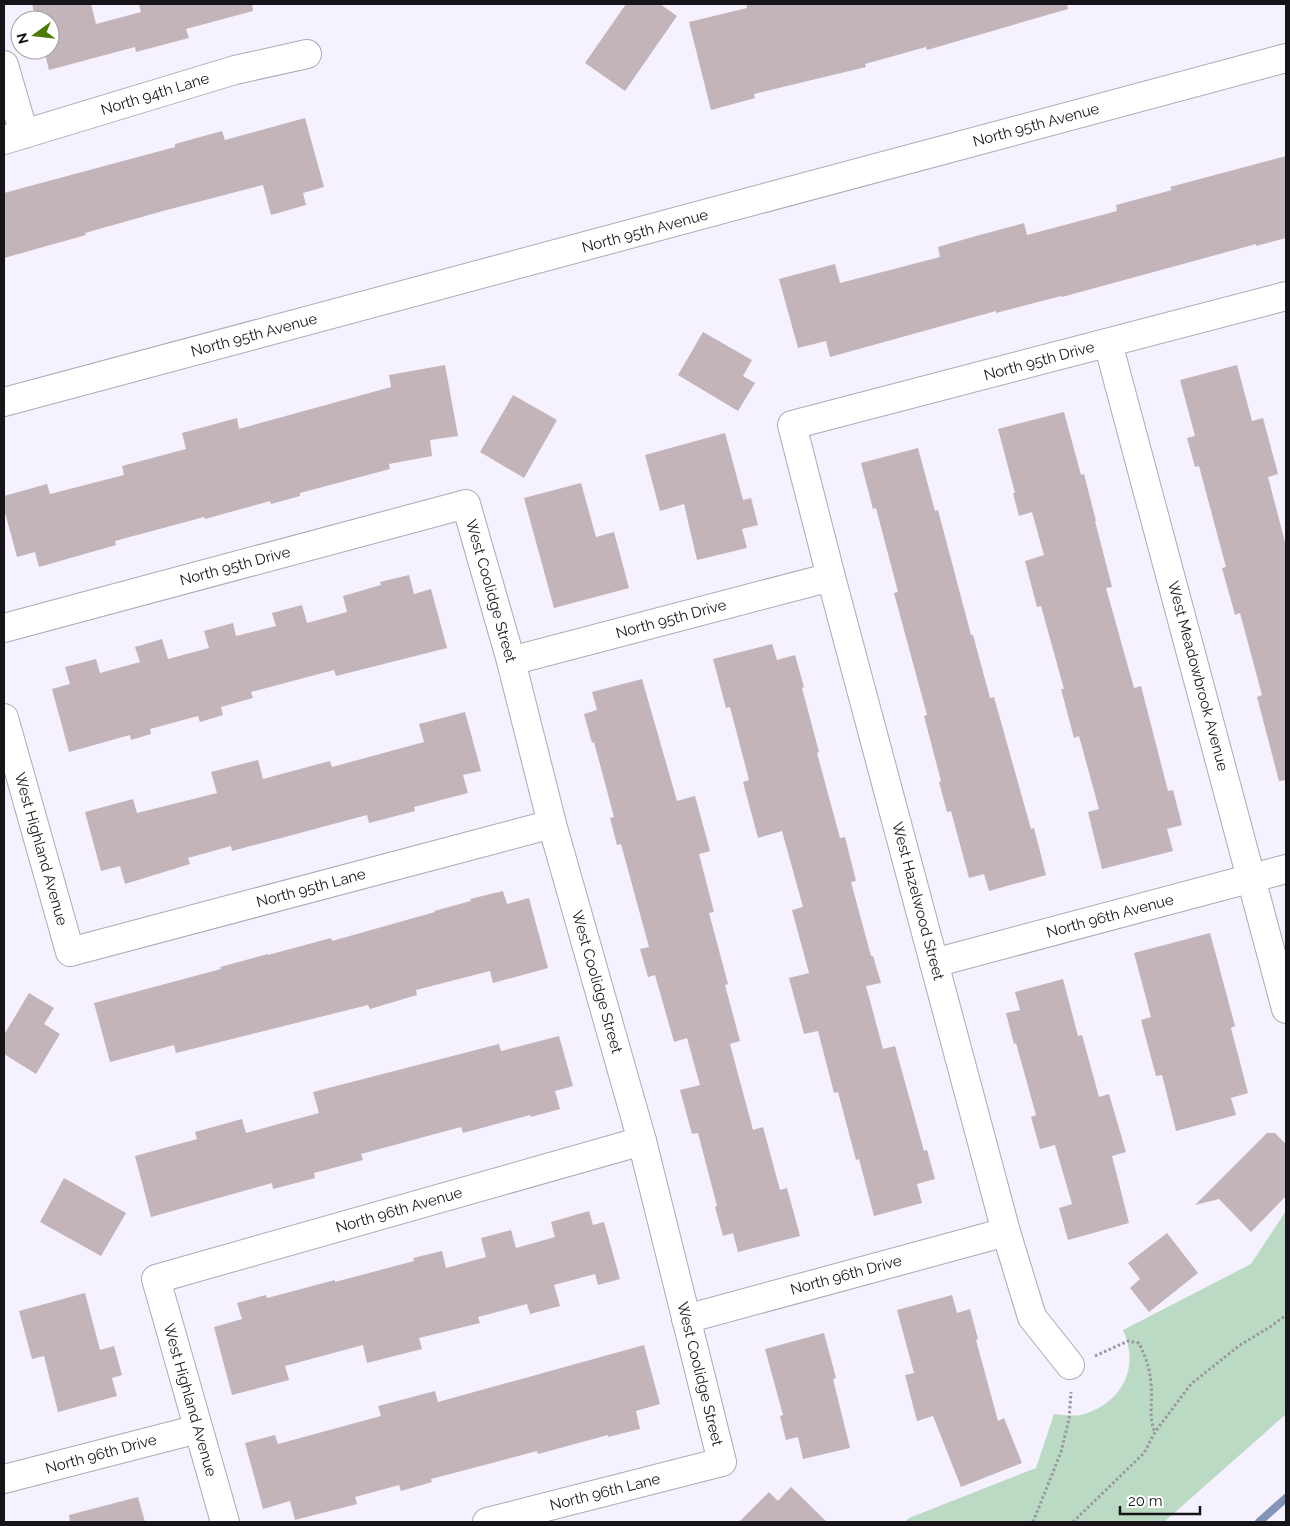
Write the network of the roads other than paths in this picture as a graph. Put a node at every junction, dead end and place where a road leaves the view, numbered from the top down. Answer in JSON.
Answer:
{"nodes":[{"id":1,"x":307,"y":54,"type":"dead end"},
{"id":2,"x":1286,"y":58,"type":"edge"},
{"id":3,"x":4,"y":65,"type":"edge"},
{"id":4,"x":14,"y":137,"type":"edge"},
{"id":5,"x":1286,"y":296,"type":"edge"},
{"id":6,"x":1108,"y":343,"type":"junction"},
{"id":7,"x":4,"y":402,"type":"edge"},
{"id":8,"x":792,"y":425,"type":"joint"},
{"id":9,"x":466,"y":504,"type":"joint"},
{"id":10,"x":831,"y":577,"type":"junction"},
{"id":11,"x":4,"y":628,"type":"edge"},
{"id":12,"x":511,"y":661,"type":"junction"},
{"id":13,"x":4,"y":718,"type":"edge"},
{"id":14,"x":552,"y":824,"type":"junction"},
{"id":15,"x":1286,"y":869,"type":"edge"},
{"id":16,"x":1252,"y":878,"type":"junction"},
{"id":17,"x":70,"y":952,"type":"joint"},
{"id":18,"x":934,"y":963,"type":"junction"},
{"id":19,"x":1286,"y":1009,"type":"edge"},
{"id":20,"x":642,"y":1141,"type":"junction"},
{"id":21,"x":1006,"y":1232,"type":"junction"},
{"id":22,"x":156,"y":1278,"type":"joint"},
{"id":23,"x":686,"y":1319,"type":"junction"},
{"id":24,"x":1070,"y":1365,"type":"road end"},
{"id":25,"x":198,"y":1429,"type":"junction"},
{"id":26,"x":722,"y":1462,"type":"joint"},
{"id":27,"x":4,"y":1479,"type":"edge"},
{"id":28,"x":225,"y":1522,"type":"edge"},
{"id":29,"x":487,"y":1522,"type":"edge"}],
"edges":[{"from":1,"to":4,"type":"street","name":"North 94th Lane"},
{"from":2,"to":7,"type":"street","name":"North 95th Avenue"},
{"from":3,"to":4,"type":"street"},
{"from":5,"to":6,"type":"street","name":"North 95th Drive"},
{"from":6,"to":8,"type":"street","name":"North 95th Drive"},
{"from":6,"to":16,"type":"street","name":"West Meadowbrook Avenue"},
{"from":8,"to":10,"type":"street","name":"West Hazelwood Street"},
{"from":9,"to":11,"type":"street","name":"North 95th Drive"},
{"from":9,"to":12,"type":"street","name":"West Coolidge Street"},
{"from":10,"to":12,"type":"street","name":"North 95th Drive"},
{"from":10,"to":18,"type":"street","name":"West Hazelwood Street"},
{"from":12,"to":14,"type":"street","name":"West Coolidge Street"},
{"from":13,"to":17,"type":"street","name":"West Highland Avenue"},
{"from":14,"to":17,"type":"street","name":"North 95th Lane"},
{"from":14,"to":20,"type":"street","name":"West Coolidge Street"},
{"from":15,"to":16,"type":"street","name":"North 96th Avenue"},
{"from":16,"to":18,"type":"street","name":"North 96th Avenue"},
{"from":16,"to":19,"type":"street","name":"West Meadowbrook Avenue"},
{"from":18,"to":21,"type":"street","name":"West Hazelwood Street"},
{"from":20,"to":22,"type":"street","name":"North 96th Avenue"},
{"from":20,"to":23,"type":"street","name":"West Coolidge Street"},
{"from":21,"to":23,"type":"street","name":"North 96th Drive"},
{"from":21,"to":24,"type":"street","name":"West Hazelwood Street"},
{"from":22,"to":25,"type":"street","name":"West Highland Avenue"},
{"from":23,"to":26,"type":"street","name":"West Coolidge Street"},
{"from":25,"to":27,"type":"street","name":"North 96th Drive"},
{"from":25,"to":28,"type":"street","name":"West Highland Avenue"},
{"from":26,"to":29,"type":"street","name":"North 96th Lane"}]}
